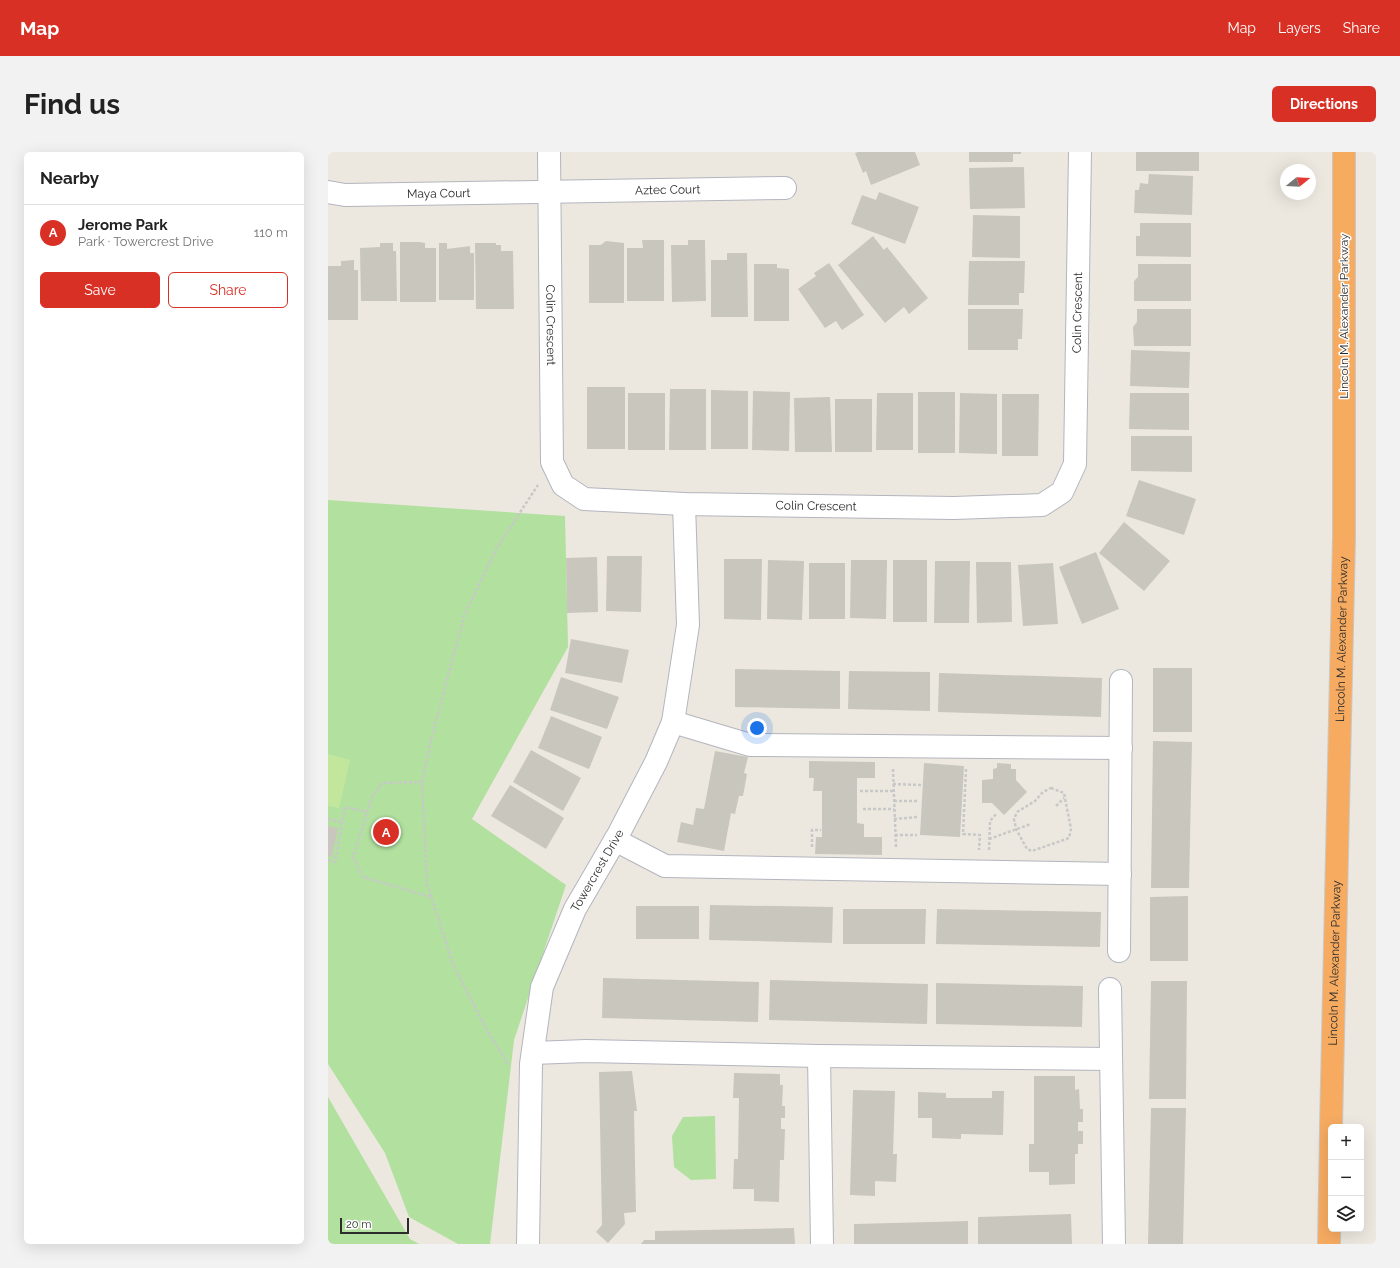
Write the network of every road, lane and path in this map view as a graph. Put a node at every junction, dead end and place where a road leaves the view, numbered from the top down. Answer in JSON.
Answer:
{"nodes":[{"id":1,"x":549,"y":152,"type":"edge"},
{"id":2,"x":1080,"y":152,"type":"edge"},
{"id":3,"x":1344,"y":152,"type":"edge"},
{"id":4,"x":786,"y":188,"type":"dead end"},
{"id":5,"x":549,"y":191,"type":"junction"},
{"id":6,"x":328,"y":192,"type":"edge"},
{"id":7,"x":552,"y":462,"type":"junction"},
{"id":8,"x":684,"y":504,"type":"junction"},
{"id":9,"x":1121,"y":681,"type":"dead end"},
{"id":10,"x":673,"y":722,"type":"junction"},
{"id":11,"x":892,"y":746,"type":"junction"},
{"id":12,"x":1121,"y":748,"type":"junction"},
{"id":13,"x":966,"y":769,"type":"dead end"},
{"id":14,"x":422,"y":782,"type":"junction"},
{"id":15,"x":893,"y":784,"type":"junction"},
{"id":16,"x":922,"y":785,"type":"dead end"},
{"id":17,"x":860,"y":791,"type":"dead end"},
{"id":18,"x":894,"y":791,"type":"junction"},
{"id":19,"x":1065,"y":798,"type":"junction"},
{"id":20,"x":894,"y":802,"type":"junction"},
{"id":21,"x":919,"y":802,"type":"dead end"},
{"id":22,"x":1056,"y":806,"type":"dead end"},
{"id":23,"x":863,"y":809,"type":"dead end"},
{"id":24,"x":894,"y":809,"type":"junction"},
{"id":25,"x":367,"y":812,"type":"junction"},
{"id":26,"x":997,"y":813,"type":"dead end"},
{"id":27,"x":918,"y":817,"type":"dead end"},
{"id":28,"x":894,"y":819,"type":"junction"},
{"id":29,"x":328,"y":820,"type":"edge"},
{"id":30,"x":342,"y":822,"type":"junction"},
{"id":31,"x":1031,"y":824,"type":"dead end"},
{"id":32,"x":1016,"y":829,"type":"junction"},
{"id":33,"x":895,"y":835,"type":"junction"},
{"id":34,"x":917,"y":835,"type":"dead end"},
{"id":35,"x":989,"y":839,"type":"junction"},
{"id":36,"x":615,"y":840,"type":"junction"},
{"id":37,"x":328,"y":860,"type":"edge"},
{"id":38,"x":897,"y":870,"type":"junction"},
{"id":39,"x":984,"y":872,"type":"junction"},
{"id":40,"x":1120,"y":874,"type":"junction"},
{"id":41,"x":431,"y":897,"type":"junction"},
{"id":42,"x":1119,"y":951,"type":"dead end"},
{"id":43,"x":1110,"y":989,"type":"dead end"},
{"id":44,"x":532,"y":1053,"type":"junction"},
{"id":45,"x":819,"y":1056,"type":"junction"},
{"id":46,"x":1111,"y":1059,"type":"junction"},
{"id":47,"x":509,"y":1066,"type":"dead end"},
{"id":48,"x":1331,"y":1124,"type":"edge"},
{"id":49,"x":1330,"y":1160,"type":"edge"},
{"id":50,"x":528,"y":1244,"type":"edge"},
{"id":51,"x":822,"y":1244,"type":"edge"},
{"id":52,"x":1114,"y":1244,"type":"edge"},
{"id":53,"x":1328,"y":1244,"type":"edge"}],
"edges":[{"from":1,"to":5,"type":"street","name":"Colin Crescent"},
{"from":2,"to":8,"type":"street","name":"Colin Crescent"},
{"from":3,"to":48,"type":"highway","name":"Lincoln M. Alexander Parkway"},
{"from":4,"to":5,"type":"street","name":"Aztec Court"},
{"from":5,"to":6,"type":"street","name":"Maya Court"},
{"from":5,"to":7,"type":"street","name":"Colin Crescent"},
{"from":7,"to":8,"type":"street","name":"Colin Crescent"},
{"from":7,"to":14,"type":"path"},
{"from":8,"to":10,"type":"street","name":"Towercrest Drive"},
{"from":9,"to":12,"type":"street"},
{"from":10,"to":11,"type":"street"},
{"from":10,"to":36,"type":"street","name":"Towercrest Drive"},
{"from":11,"to":12,"type":"street"},
{"from":11,"to":15,"type":"path"},
{"from":12,"to":40,"type":"street"},
{"from":13,"to":39,"type":"path"},
{"from":14,"to":25,"type":"path"},
{"from":14,"to":41,"type":"path"},
{"from":15,"to":16,"type":"path"},
{"from":15,"to":18,"type":"path"},
{"from":17,"to":18,"type":"path"},
{"from":18,"to":20,"type":"path"},
{"from":19,"to":22,"type":"path"},
{"from":19,"to":32,"type":"path"},
{"from":19,"to":32,"type":"path"},
{"from":20,"to":21,"type":"path"},
{"from":20,"to":24,"type":"path"},
{"from":23,"to":24,"type":"path"},
{"from":24,"to":28,"type":"path"},
{"from":25,"to":30,"type":"path"},
{"from":25,"to":41,"type":"path"},
{"from":26,"to":35,"type":"path"},
{"from":27,"to":28,"type":"path"},
{"from":28,"to":33,"type":"path"},
{"from":29,"to":30,"type":"path"},
{"from":30,"to":37,"type":"path"},
{"from":31,"to":32,"type":"path"},
{"from":32,"to":35,"type":"path"},
{"from":33,"to":34,"type":"path"},
{"from":33,"to":38,"type":"path"},
{"from":35,"to":39,"type":"path"},
{"from":36,"to":38,"type":"street"},
{"from":36,"to":44,"type":"street","name":"Towercrest Drive"},
{"from":38,"to":39,"type":"street"},
{"from":39,"to":40,"type":"street"},
{"from":40,"to":42,"type":"street"},
{"from":41,"to":47,"type":"path"},
{"from":43,"to":46,"type":"street"},
{"from":44,"to":45,"type":"street"},
{"from":44,"to":50,"type":"street","name":"Towercrest Drive"},
{"from":45,"to":46,"type":"street"},
{"from":45,"to":51,"type":"street"},
{"from":46,"to":52,"type":"street"},
{"from":49,"to":53,"type":"highway"}]}
